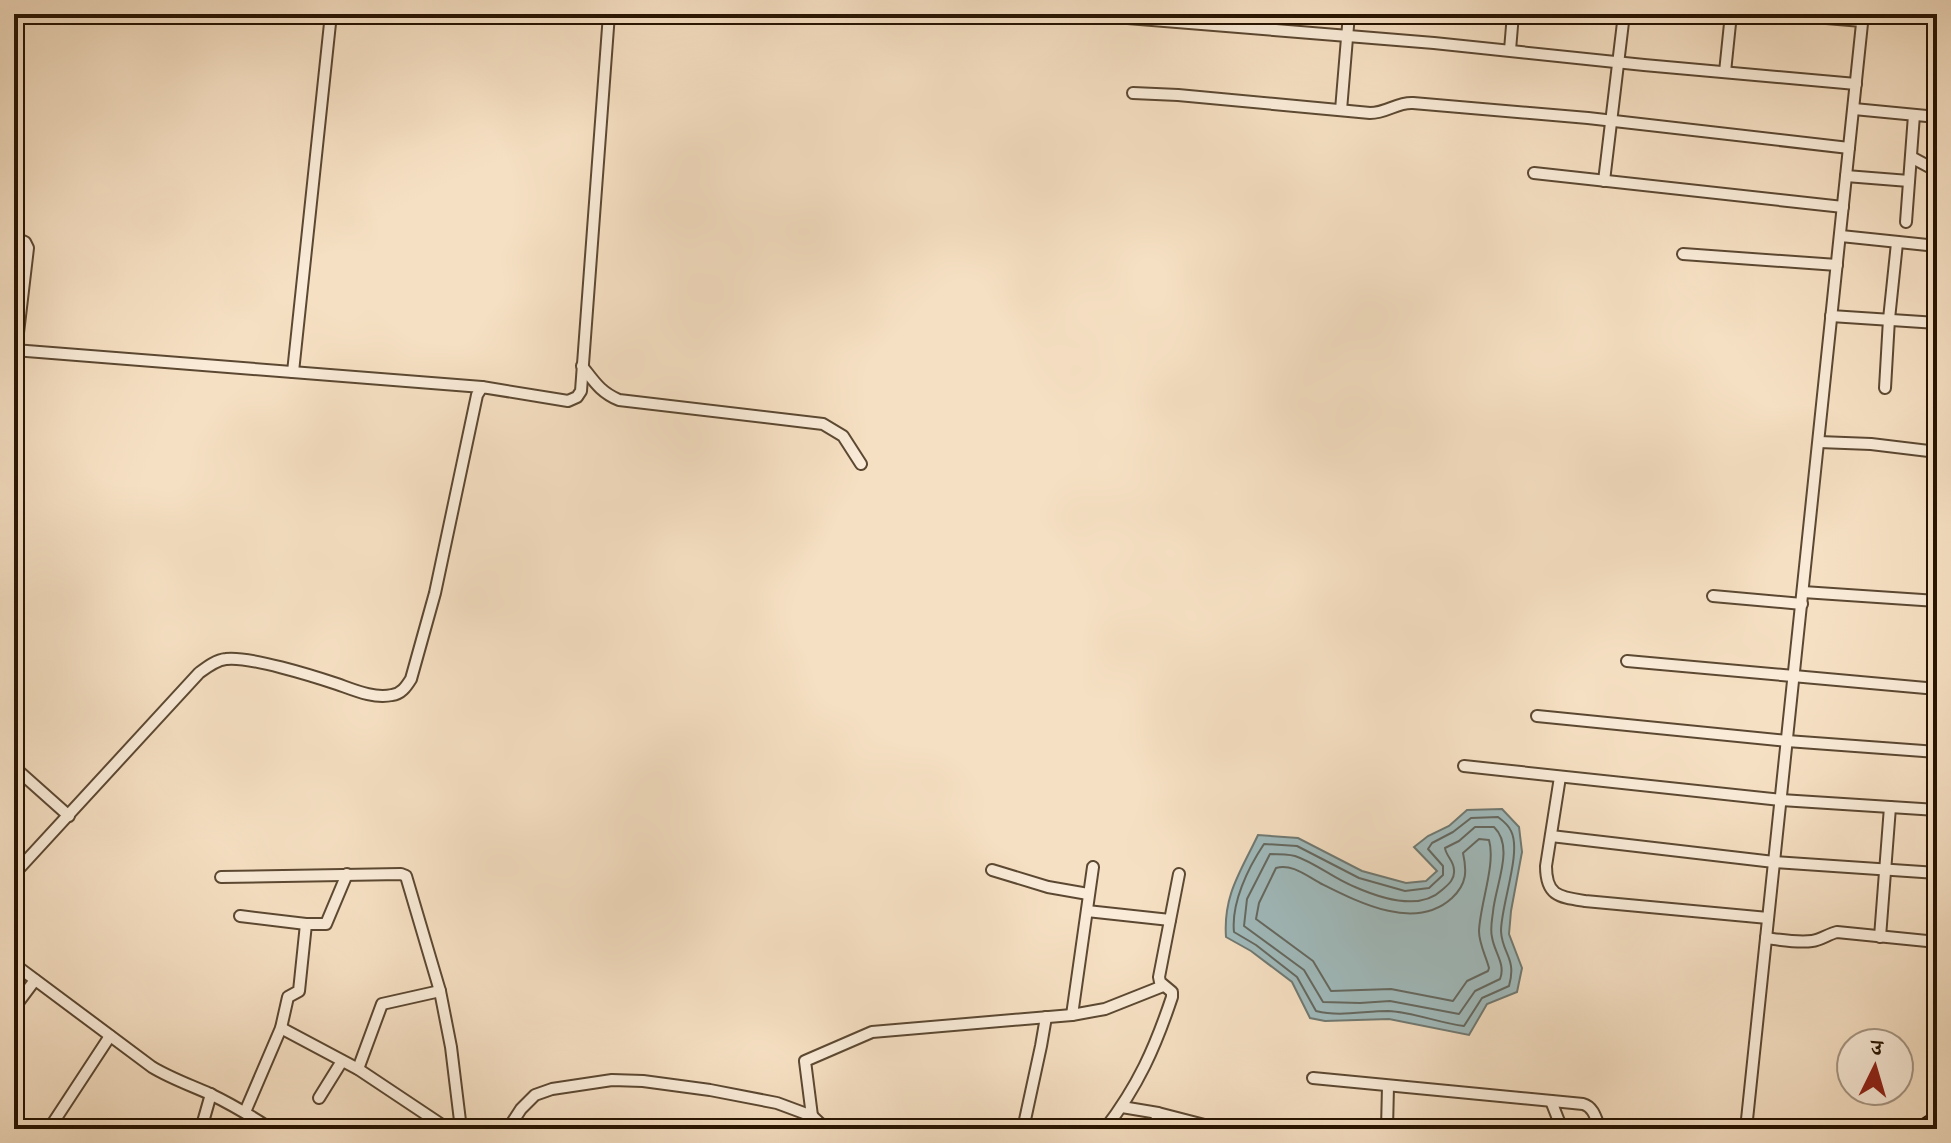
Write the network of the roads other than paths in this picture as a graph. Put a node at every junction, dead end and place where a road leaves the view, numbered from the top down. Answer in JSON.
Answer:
{"nodes":[{"id":1,"x":331,"y":14,"type":"edge"},
{"id":2,"x":609,"y":14,"type":"edge"},
{"id":3,"x":1349,"y":14,"type":"edge"},
{"id":4,"x":1513,"y":14,"type":"edge"},
{"id":5,"x":1624,"y":14,"type":"edge"},
{"id":6,"x":1731,"y":14,"type":"edge"},
{"id":7,"x":1778,"y":14,"type":"edge"},
{"id":8,"x":1115,"y":17,"type":"dead end"},
{"id":9,"x":1862,"y":18,"type":"edge"},
{"id":10,"x":1347,"y":37,"type":"junction"},
{"id":11,"x":1510,"y":50,"type":"junction"},
{"id":12,"x":1619,"y":62,"type":"junction"},
{"id":13,"x":1725,"y":72,"type":"junction"},
{"id":14,"x":1856,"y":84,"type":"junction"},
{"id":15,"x":1133,"y":93,"type":"dead end"},
{"id":16,"x":1854,"y":109,"type":"junction"},
{"id":17,"x":1341,"y":110,"type":"junction"},
{"id":18,"x":1914,"y":115,"type":"junction"},
{"id":19,"x":1937,"y":117,"type":"edge"},
{"id":20,"x":1612,"y":121,"type":"junction"},
{"id":21,"x":1849,"y":148,"type":"junction"},
{"id":22,"x":1911,"y":157,"type":"junction"},
{"id":23,"x":1937,"y":171,"type":"edge"},
{"id":24,"x":1534,"y":173,"type":"dead end"},
{"id":25,"x":1846,"y":176,"type":"junction"},
{"id":26,"x":1604,"y":181,"type":"junction"},
{"id":27,"x":1909,"y":181,"type":"junction"},
{"id":28,"x":1843,"y":207,"type":"junction"},
{"id":29,"x":1906,"y":222,"type":"dead end"},
{"id":30,"x":1841,"y":236,"type":"junction"},
{"id":31,"x":14,"y":237,"type":"edge"},
{"id":32,"x":1897,"y":243,"type":"junction"},
{"id":33,"x":1937,"y":246,"type":"edge"},
{"id":34,"x":1683,"y":254,"type":"dead end"},
{"id":35,"x":1837,"y":265,"type":"junction"},
{"id":36,"x":1831,"y":316,"type":"junction"},
{"id":37,"x":1889,"y":319,"type":"junction"},
{"id":38,"x":1937,"y":323,"type":"edge"},
{"id":39,"x":15,"y":350,"type":"edge"},
{"id":40,"x":582,"y":366,"type":"junction"},
{"id":41,"x":293,"y":372,"type":"junction"},
{"id":42,"x":482,"y":387,"type":"junction"},
{"id":43,"x":1885,"y":388,"type":"dead end"},
{"id":44,"x":1819,"y":442,"type":"junction"},
{"id":45,"x":1937,"y":452,"type":"edge"},
{"id":46,"x":861,"y":464,"type":"dead end"},
{"id":47,"x":1803,"y":592,"type":"junction"},
{"id":48,"x":1713,"y":596,"type":"dead end"},
{"id":49,"x":1937,"y":601,"type":"edge"},
{"id":50,"x":1802,"y":604,"type":"junction"},
{"id":51,"x":1627,"y":661,"type":"dead end"},
{"id":52,"x":1794,"y":677,"type":"junction"},
{"id":53,"x":1937,"y":689,"type":"edge"},
{"id":54,"x":1537,"y":716,"type":"dead end"},
{"id":55,"x":1787,"y":741,"type":"junction"},
{"id":56,"x":1937,"y":752,"type":"edge"},
{"id":57,"x":1464,"y":766,"type":"dead end"},
{"id":58,"x":14,"y":767,"type":"edge"},
{"id":59,"x":1560,"y":777,"type":"junction"},
{"id":60,"x":1781,"y":800,"type":"junction"},
{"id":61,"x":1890,"y":807,"type":"junction"},
{"id":62,"x":1937,"y":810,"type":"edge"},
{"id":63,"x":69,"y":816,"type":"junction"},
{"id":64,"x":1551,"y":836,"type":"junction"},
{"id":65,"x":1774,"y":862,"type":"junction"},
{"id":66,"x":1093,"y":867,"type":"dead end"},
{"id":67,"x":992,"y":870,"type":"dead end"},
{"id":68,"x":1885,"y":870,"type":"junction"},
{"id":69,"x":1937,"y":873,"type":"edge"},
{"id":70,"x":14,"y":874,"type":"edge"},
{"id":71,"x":347,"y":874,"type":"junction"},
{"id":72,"x":1179,"y":874,"type":"dead end"},
{"id":73,"x":221,"y":877,"type":"dead end"},
{"id":74,"x":1088,"y":894,"type":"junction"},
{"id":75,"x":1087,"y":911,"type":"junction"},
{"id":76,"x":240,"y":916,"type":"dead end"},
{"id":77,"x":1768,"y":918,"type":"junction"},
{"id":78,"x":1170,"y":920,"type":"junction"},
{"id":79,"x":306,"y":924,"type":"junction"},
{"id":80,"x":1880,"y":937,"type":"junction"},
{"id":81,"x":1766,"y":938,"type":"junction"},
{"id":82,"x":1937,"y":942,"type":"edge"},
{"id":83,"x":14,"y":964,"type":"edge"},
{"id":84,"x":35,"y":980,"type":"junction"},
{"id":85,"x":1163,"y":986,"type":"junction"},
{"id":86,"x":440,"y":991,"type":"junction"},
{"id":87,"x":14,"y":1008,"type":"edge"},
{"id":88,"x":1072,"y":1015,"type":"junction"},
{"id":89,"x":1046,"y":1017,"type":"junction"},
{"id":90,"x":281,"y":1028,"type":"junction"},
{"id":91,"x":110,"y":1036,"type":"junction"},
{"id":92,"x":342,"y":1061,"type":"junction"},
{"id":93,"x":358,"y":1069,"type":"junction"},
{"id":94,"x":1313,"y":1078,"type":"dead end"},
{"id":95,"x":1388,"y":1086,"type":"junction"},
{"id":96,"x":211,"y":1094,"type":"junction"},
{"id":97,"x":319,"y":1098,"type":"dead end"},
{"id":98,"x":1551,"y":1101,"type":"junction"},
{"id":99,"x":1122,"y":1107,"type":"junction"},
{"id":100,"x":245,"y":1112,"type":"junction"},
{"id":101,"x":1158,"y":1113,"type":"junction"},
{"id":102,"x":812,"y":1116,"type":"junction"},
{"id":103,"x":431,"y":1117,"type":"junction"},
{"id":104,"x":1937,"y":1120,"type":"edge"},
{"id":105,"x":49,"y":1129,"type":"edge"},
{"id":106,"x":201,"y":1129,"type":"edge"},
{"id":107,"x":271,"y":1129,"type":"edge"},
{"id":108,"x":423,"y":1129,"type":"edge"},
{"id":109,"x":448,"y":1129,"type":"edge"},
{"id":110,"x":461,"y":1129,"type":"edge"},
{"id":111,"x":508,"y":1129,"type":"edge"},
{"id":112,"x":826,"y":1129,"type":"edge"},
{"id":113,"x":1023,"y":1129,"type":"edge"},
{"id":114,"x":1106,"y":1129,"type":"edge"},
{"id":115,"x":1154,"y":1129,"type":"edge"},
{"id":116,"x":1220,"y":1129,"type":"edge"},
{"id":117,"x":1387,"y":1129,"type":"edge"},
{"id":118,"x":1562,"y":1129,"type":"edge"},
{"id":119,"x":1600,"y":1129,"type":"edge"},
{"id":120,"x":1746,"y":1129,"type":"edge"},
{"id":121,"x":1923,"y":1129,"type":"edge"}],
"edges":[{"from":1,"to":41,"type":"street"},
{"from":2,"to":40,"type":"street"},
{"from":3,"to":10,"type":"street"},
{"from":4,"to":11,"type":"street"},
{"from":5,"to":12,"type":"street"},
{"from":6,"to":13,"type":"street"},
{"from":7,"to":9,"type":"street"},
{"from":8,"to":10,"type":"street"},
{"from":9,"to":14,"type":"street"},
{"from":10,"to":11,"type":"street"},
{"from":10,"to":17,"type":"street"},
{"from":11,"to":12,"type":"street"},
{"from":12,"to":13,"type":"street"},
{"from":12,"to":20,"type":"street"},
{"from":13,"to":14,"type":"street"},
{"from":14,"to":16,"type":"street"},
{"from":15,"to":17,"type":"street"},
{"from":16,"to":18,"type":"street"},
{"from":16,"to":21,"type":"street"},
{"from":17,"to":20,"type":"street"},
{"from":18,"to":19,"type":"street"},
{"from":18,"to":22,"type":"street"},
{"from":20,"to":21,"type":"street"},
{"from":20,"to":26,"type":"street"},
{"from":21,"to":25,"type":"street"},
{"from":22,"to":23,"type":"street"},
{"from":22,"to":27,"type":"street"},
{"from":24,"to":26,"type":"street"},
{"from":25,"to":27,"type":"street"},
{"from":25,"to":28,"type":"street"},
{"from":26,"to":28,"type":"street"},
{"from":27,"to":29,"type":"street"},
{"from":28,"to":30,"type":"street"},
{"from":30,"to":32,"type":"street"},
{"from":30,"to":35,"type":"street"},
{"from":31,"to":39,"type":"street"},
{"from":32,"to":33,"type":"street"},
{"from":32,"to":37,"type":"street"},
{"from":34,"to":35,"type":"street"},
{"from":35,"to":36,"type":"street"},
{"from":36,"to":37,"type":"street"},
{"from":36,"to":44,"type":"street"},
{"from":37,"to":38,"type":"street"},
{"from":37,"to":43,"type":"street"},
{"from":39,"to":41,"type":"street"},
{"from":40,"to":42,"type":"street"},
{"from":40,"to":46,"type":"street"},
{"from":41,"to":42,"type":"street"},
{"from":42,"to":63,"type":"street"},
{"from":44,"to":45,"type":"street"},
{"from":44,"to":47,"type":"street"},
{"from":47,"to":49,"type":"street"},
{"from":47,"to":50,"type":"street"},
{"from":48,"to":50,"type":"street"},
{"from":50,"to":52,"type":"street"},
{"from":51,"to":52,"type":"street"},
{"from":52,"to":53,"type":"street"},
{"from":52,"to":55,"type":"street"},
{"from":54,"to":55,"type":"street"},
{"from":55,"to":56,"type":"street"},
{"from":55,"to":60,"type":"street"},
{"from":57,"to":59,"type":"street"},
{"from":58,"to":63,"type":"street"},
{"from":59,"to":60,"type":"street"},
{"from":59,"to":64,"type":"street"},
{"from":60,"to":61,"type":"street"},
{"from":60,"to":65,"type":"street"},
{"from":61,"to":62,"type":"street"},
{"from":61,"to":68,"type":"street"},
{"from":63,"to":70,"type":"street"},
{"from":64,"to":65,"type":"street"},
{"from":64,"to":77,"type":"street"},
{"from":65,"to":68,"type":"street"},
{"from":65,"to":77,"type":"street"},
{"from":66,"to":74,"type":"street"},
{"from":67,"to":74,"type":"street"},
{"from":68,"to":69,"type":"street"},
{"from":68,"to":80,"type":"street"},
{"from":71,"to":73,"type":"street"},
{"from":71,"to":79,"type":"street"},
{"from":71,"to":86,"type":"street"},
{"from":72,"to":78,"type":"street"},
{"from":74,"to":75,"type":"street"},
{"from":75,"to":78,"type":"street"},
{"from":75,"to":88,"type":"street"},
{"from":76,"to":79,"type":"street"},
{"from":77,"to":81,"type":"street"},
{"from":78,"to":85,"type":"street"},
{"from":79,"to":90,"type":"street"},
{"from":80,"to":81,"type":"street"},
{"from":80,"to":82,"type":"street"},
{"from":81,"to":120,"type":"street"},
{"from":83,"to":84,"type":"street"},
{"from":84,"to":87,"type":"street"},
{"from":84,"to":91,"type":"street"},
{"from":85,"to":88,"type":"street"},
{"from":85,"to":99,"type":"street"},
{"from":86,"to":93,"type":"street"},
{"from":86,"to":110,"type":"street"},
{"from":88,"to":89,"type":"street"},
{"from":89,"to":102,"type":"street"},
{"from":89,"to":113,"type":"street"},
{"from":90,"to":92,"type":"street"},
{"from":90,"to":100,"type":"street"},
{"from":91,"to":96,"type":"street"},
{"from":91,"to":105,"type":"street"},
{"from":92,"to":93,"type":"street"},
{"from":92,"to":97,"type":"street"},
{"from":93,"to":103,"type":"street"},
{"from":94,"to":95,"type":"street"},
{"from":95,"to":98,"type":"street"},
{"from":95,"to":117,"type":"street"},
{"from":96,"to":100,"type":"street"},
{"from":96,"to":106,"type":"street"},
{"from":98,"to":118,"type":"street"},
{"from":98,"to":119,"type":"street"},
{"from":99,"to":101,"type":"street"},
{"from":99,"to":114,"type":"street"},
{"from":100,"to":107,"type":"street"},
{"from":101,"to":115,"type":"street"},
{"from":101,"to":116,"type":"street"},
{"from":102,"to":111,"type":"street"},
{"from":102,"to":112,"type":"street"},
{"from":103,"to":108,"type":"street"},
{"from":103,"to":109,"type":"street"},
{"from":104,"to":121,"type":"highway"}]}
